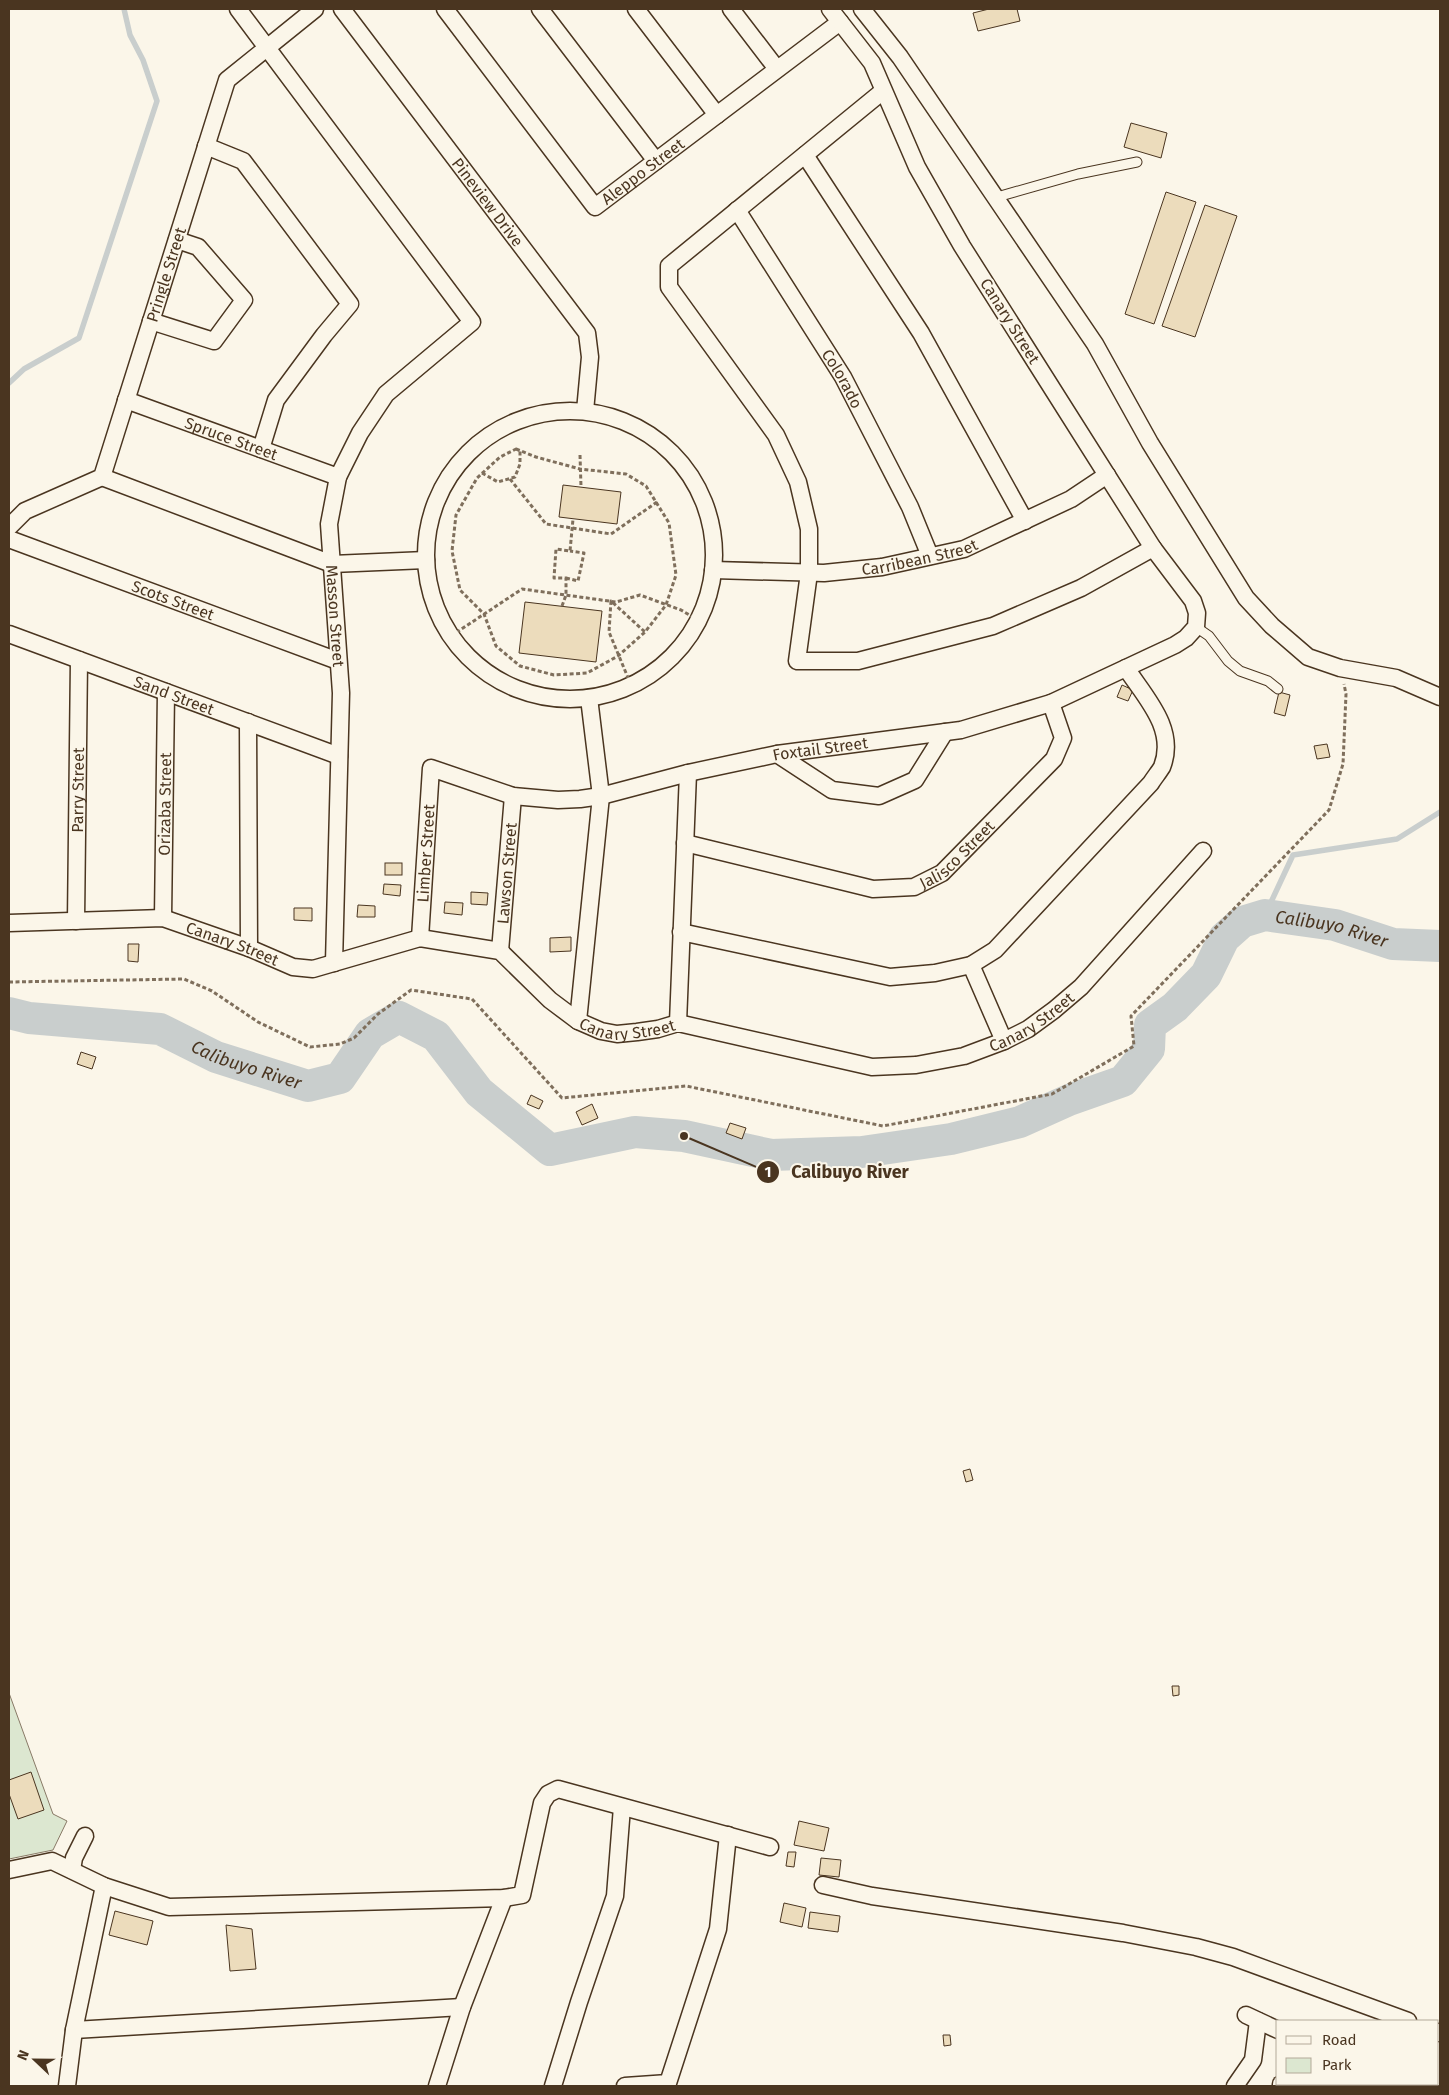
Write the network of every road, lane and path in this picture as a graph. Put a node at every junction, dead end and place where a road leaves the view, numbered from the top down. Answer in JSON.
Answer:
{"nodes":[{"id":1,"x":238,"y":9,"type":"edge"},
{"id":2,"x":315,"y":9,"type":"edge"},
{"id":3,"x":342,"y":9,"type":"edge"},
{"id":4,"x":444,"y":9,"type":"edge"},
{"id":5,"x":540,"y":9,"type":"edge"},
{"id":6,"x":636,"y":9,"type":"edge"},
{"id":7,"x":731,"y":9,"type":"edge"},
{"id":8,"x":862,"y":9,"type":"edge"},
{"id":9,"x":835,"y":15,"type":"edge"},
{"id":10,"x":268,"y":48,"type":"junction"},
{"id":11,"x":777,"y":69,"type":"junction"},
{"id":12,"x":883,"y":91,"type":"junction"},
{"id":13,"x":717,"y":115,"type":"junction"},
{"id":14,"x":206,"y":146,"type":"junction"},
{"id":15,"x":804,"y":155,"type":"junction"},
{"id":16,"x":656,"y":161,"type":"junction"},
{"id":17,"x":1137,"y":162,"type":"dead end"},
{"id":18,"x":997,"y":198,"type":"junction"},
{"id":19,"x":737,"y":210,"type":"junction"},
{"id":20,"x":177,"y":240,"type":"junction"},
{"id":21,"x":151,"y":321,"type":"junction"},
{"id":22,"x":126,"y":400,"type":"junction"},
{"id":23,"x":585,"y":411,"type":"junction"},
{"id":24,"x":261,"y":449,"type":"junction"},
{"id":25,"x":520,"y":450,"type":"junction"},
{"id":26,"x":580,"y":455,"type":"dead end"},
{"id":27,"x":580,"y":469,"type":"junction"},
{"id":28,"x":482,"y":474,"type":"junction"},
{"id":29,"x":1107,"y":474,"type":"junction"},
{"id":30,"x":102,"y":477,"type":"junction"},
{"id":31,"x":338,"y":477,"type":"junction"},
{"id":32,"x":510,"y":479,"type":"junction"},
{"id":33,"x":581,"y":487,"type":"dead end"},
{"id":34,"x":657,"y":502,"type":"junction"},
{"id":35,"x":574,"y":519,"type":"dead end"},
{"id":36,"x":1025,"y":521,"type":"junction"},
{"id":37,"x":9,"y":527,"type":"edge"},
{"id":38,"x":574,"y":529,"type":"junction"},
{"id":39,"x":9,"y":539,"type":"edge"},
{"id":40,"x":1153,"y":548,"type":"junction"},
{"id":41,"x":570,"y":551,"type":"junction"},
{"id":42,"x":930,"y":556,"type":"junction"},
{"id":43,"x":426,"y":560,"type":"junction"},
{"id":44,"x":332,"y":564,"type":"junction"},
{"id":45,"x":713,"y":570,"type":"junction"},
{"id":46,"x":808,"y":573,"type":"junction"},
{"id":47,"x":566,"y":578,"type":"junction"},
{"id":48,"x":566,"y":595,"type":"junction"},
{"id":49,"x":612,"y":601,"type":"junction"},
{"id":50,"x":666,"y":605,"type":"junction"},
{"id":51,"x":562,"y":606,"type":"dead end"},
{"id":52,"x":484,"y":614,"type":"junction"},
{"id":53,"x":698,"y":620,"type":"junction"},
{"id":54,"x":1196,"y":627,"type":"junction"},
{"id":55,"x":645,"y":632,"type":"junction"},
{"id":56,"x":9,"y":634,"type":"edge"},
{"id":57,"x":450,"y":636,"type":"junction"},
{"id":58,"x":618,"y":656,"type":"junction"},
{"id":59,"x":79,"y":660,"type":"junction"},
{"id":60,"x":338,"y":661,"type":"junction"},
{"id":61,"x":1126,"y":668,"type":"junction"},
{"id":62,"x":1340,"y":668,"type":"junction"},
{"id":63,"x":631,"y":685,"type":"junction"},
{"id":64,"x":1278,"y":689,"type":"dead end"},
{"id":65,"x":166,"y":692,"type":"junction"},
{"id":66,"x":1440,"y":697,"type":"edge"},
{"id":67,"x":589,"y":698,"type":"junction"},
{"id":68,"x":1051,"y":702,"type":"junction"},
{"id":69,"x":248,"y":722,"type":"junction"},
{"id":70,"x":945,"y":732,"type":"junction"},
{"id":71,"x":777,"y":754,"type":"junction"},
{"id":72,"x":339,"y":756,"type":"junction"},
{"id":73,"x":431,"y":768,"type":"joint"},
{"id":74,"x":688,"y":773,"type":"junction"},
{"id":75,"x":513,"y":796,"type":"junction"},
{"id":76,"x":602,"y":796,"type":"junction"},
{"id":77,"x":685,"y":843,"type":"junction"},
{"id":78,"x":1203,"y":851,"type":"dead end"},
{"id":79,"x":163,"y":918,"type":"junction"},
{"id":80,"x":76,"y":921,"type":"junction"},
{"id":81,"x":9,"y":923,"type":"edge"},
{"id":82,"x":681,"y":932,"type":"junction"},
{"id":83,"x":420,"y":938,"type":"junction"},
{"id":84,"x":250,"y":948,"type":"junction"},
{"id":85,"x":500,"y":951,"type":"junction"},
{"id":86,"x":334,"y":963,"type":"junction"},
{"id":87,"x":971,"y":965,"type":"junction"},
{"id":88,"x":9,"y":982,"type":"edge"},
{"id":89,"x":578,"y":1021,"type":"junction"},
{"id":90,"x":678,"y":1023,"type":"junction"},
{"id":91,"x":1004,"y":1041,"type":"junction"},
{"id":92,"x":622,"y":1807,"type":"junction"},
{"id":93,"x":728,"y":1835,"type":"junction"},
{"id":94,"x":85,"y":1836,"type":"dead end"},
{"id":95,"x":770,"y":1847,"type":"dead end"},
{"id":96,"x":9,"y":1870,"type":"edge"},
{"id":97,"x":72,"y":1870,"type":"junction"},
{"id":98,"x":823,"y":1884,"type":"dead end"},
{"id":99,"x":104,"y":1886,"type":"junction"},
{"id":100,"x":504,"y":1898,"type":"junction"},
{"id":101,"x":462,"y":2007,"type":"junction"},
{"id":102,"x":1405,"y":2020,"type":"edge"},
{"id":103,"x":1276,"y":2029,"type":"edge"},
{"id":104,"x":74,"y":2030,"type":"junction"},
{"id":105,"x":67,"y":2086,"type":"edge"},
{"id":106,"x":437,"y":2086,"type":"edge"},
{"id":107,"x":553,"y":2086,"type":"edge"},
{"id":108,"x":625,"y":2086,"type":"edge"},
{"id":109,"x":1235,"y":2086,"type":"edge"}],
"edges":[{"from":1,"to":10,"type":"street"},
{"from":2,"to":10,"type":"street","name":"Pringle Street"},
{"from":3,"to":23,"type":"street","name":"Pineview Drive"},
{"from":4,"to":16,"type":"street","name":"Aleppo Street"},
{"from":5,"to":16,"type":"street"},
{"from":6,"to":13,"type":"street"},
{"from":7,"to":11,"type":"street"},
{"from":8,"to":18,"type":"street"},
{"from":9,"to":11,"type":"street","name":"Aleppo Street"},
{"from":9,"to":12,"type":"street","name":"Canary Street"},
{"from":10,"to":14,"type":"street","name":"Pringle Street"},
{"from":10,"to":31,"type":"street","name":"Masson Street"},
{"from":11,"to":13,"type":"street","name":"Aleppo Street"},
{"from":12,"to":15,"type":"street"},
{"from":12,"to":29,"type":"street","name":"Canary Street"},
{"from":13,"to":16,"type":"street","name":"Aleppo Street"},
{"from":14,"to":20,"type":"street","name":"Pringle Street"},
{"from":14,"to":24,"type":"street"},
{"from":15,"to":19,"type":"street"},
{"from":15,"to":36,"type":"street"},
{"from":17,"to":18,"type":"lane"},
{"from":18,"to":62,"type":"street"},
{"from":19,"to":42,"type":"street","name":"Colorado"},
{"from":19,"to":46,"type":"street"},
{"from":20,"to":21,"type":"street","name":"Pringle Street"},
{"from":20,"to":21,"type":"street"},
{"from":21,"to":22,"type":"street","name":"Pringle Street"},
{"from":22,"to":24,"type":"street","name":"Spruce Street"},
{"from":22,"to":30,"type":"street","name":"Pringle Street"},
{"from":23,"to":43,"type":"street"},
{"from":23,"to":45,"type":"street"},
{"from":24,"to":31,"type":"street","name":"Spruce Street"},
{"from":25,"to":27,"type":"path"},
{"from":25,"to":28,"type":"path"},
{"from":25,"to":32,"type":"path"},
{"from":26,"to":27,"type":"path"},
{"from":27,"to":33,"type":"path"},
{"from":27,"to":34,"type":"path"},
{"from":28,"to":32,"type":"path"},
{"from":28,"to":52,"type":"path"},
{"from":29,"to":36,"type":"street","name":"Carribean Street"},
{"from":29,"to":40,"type":"street","name":"Canary Street"},
{"from":30,"to":37,"type":"street"},
{"from":30,"to":44,"type":"street"},
{"from":31,"to":44,"type":"street","name":"Masson Street"},
{"from":32,"to":38,"type":"path"},
{"from":34,"to":38,"type":"path"},
{"from":34,"to":50,"type":"path"},
{"from":35,"to":38,"type":"path"},
{"from":36,"to":42,"type":"street","name":"Carribean Street"},
{"from":38,"to":41,"type":"path"},
{"from":39,"to":60,"type":"street","name":"Scots Street"},
{"from":40,"to":46,"type":"street"},
{"from":40,"to":54,"type":"street","name":"Canary Street"},
{"from":41,"to":47,"type":"path"},
{"from":41,"to":47,"type":"path"},
{"from":42,"to":46,"type":"street","name":"Carribean Street"},
{"from":43,"to":44,"type":"street"},
{"from":43,"to":57,"type":"street"},
{"from":44,"to":60,"type":"street","name":"Masson Street"},
{"from":45,"to":46,"type":"street","name":"Carribean Street"},
{"from":45,"to":53,"type":"street"},
{"from":47,"to":48,"type":"path"},
{"from":48,"to":49,"type":"path"},
{"from":48,"to":51,"type":"path"},
{"from":48,"to":52,"type":"path"},
{"from":49,"to":50,"type":"path"},
{"from":49,"to":55,"type":"path"},
{"from":49,"to":58,"type":"path"},
{"from":50,"to":53,"type":"path"},
{"from":50,"to":55,"type":"path"},
{"from":52,"to":57,"type":"path"},
{"from":52,"to":58,"type":"path"},
{"from":53,"to":63,"type":"street"},
{"from":54,"to":61,"type":"street","name":"Foxtail Street"},
{"from":54,"to":64,"type":"lane"},
{"from":55,"to":58,"type":"path"},
{"from":56,"to":59,"type":"street","name":"Sand Street"},
{"from":57,"to":67,"type":"street"},
{"from":58,"to":63,"type":"path"},
{"from":59,"to":65,"type":"street","name":"Sand Street"},
{"from":59,"to":80,"type":"street","name":"Parry Street"},
{"from":60,"to":72,"type":"street","name":"Masson Street"},
{"from":61,"to":68,"type":"street","name":"Foxtail Street"},
{"from":61,"to":87,"type":"street"},
{"from":62,"to":66,"type":"street"},
{"from":62,"to":88,"type":"path"},
{"from":63,"to":67,"type":"street"},
{"from":65,"to":69,"type":"street","name":"Sand Street"},
{"from":65,"to":79,"type":"street","name":"Orizaba Street"},
{"from":67,"to":76,"type":"street"},
{"from":68,"to":70,"type":"street","name":"Foxtail Street"},
{"from":68,"to":77,"type":"street","name":"Jalisco Street"},
{"from":69,"to":72,"type":"street","name":"Sand Street"},
{"from":69,"to":84,"type":"street"},
{"from":70,"to":71,"type":"street","name":"Foxtail Street"},
{"from":70,"to":71,"type":"street"},
{"from":71,"to":74,"type":"street","name":"Foxtail Street"},
{"from":72,"to":86,"type":"street","name":"Masson Street"},
{"from":73,"to":75,"type":"street","name":"Foxtail Street"},
{"from":73,"to":83,"type":"street","name":"Limber Street"},
{"from":74,"to":76,"type":"street","name":"Foxtail Street"},
{"from":74,"to":77,"type":"street"},
{"from":75,"to":76,"type":"street","name":"Foxtail Street"},
{"from":75,"to":85,"type":"street","name":"Lawson Street"},
{"from":76,"to":89,"type":"street"},
{"from":77,"to":82,"type":"street"},
{"from":78,"to":91,"type":"street","name":"Canary Street"},
{"from":79,"to":80,"type":"street","name":"Canary Street"},
{"from":79,"to":84,"type":"street","name":"Canary Street"},
{"from":80,"to":81,"type":"street","name":"Canary Street"},
{"from":82,"to":87,"type":"street"},
{"from":82,"to":90,"type":"street"},
{"from":83,"to":85,"type":"street","name":"Canary Street"},
{"from":83,"to":86,"type":"street","name":"Canary Street"},
{"from":84,"to":86,"type":"street","name":"Canary Street"},
{"from":85,"to":89,"type":"street","name":"Canary Street"},
{"from":87,"to":91,"type":"street"},
{"from":89,"to":90,"type":"street","name":"Canary Street"},
{"from":90,"to":91,"type":"street","name":"Canary Street"},
{"from":92,"to":93,"type":"street"},
{"from":92,"to":100,"type":"street"},
{"from":92,"to":107,"type":"street"},
{"from":93,"to":95,"type":"street"},
{"from":93,"to":108,"type":"street"},
{"from":94,"to":97,"type":"street"},
{"from":96,"to":97,"type":"street"},
{"from":97,"to":99,"type":"street"},
{"from":98,"to":102,"type":"street"},
{"from":99,"to":100,"type":"street"},
{"from":99,"to":104,"type":"street"},
{"from":100,"to":101,"type":"street"},
{"from":101,"to":104,"type":"street"},
{"from":101,"to":106,"type":"street"},
{"from":103,"to":109,"type":"street"},
{"from":104,"to":105,"type":"street"}]}
